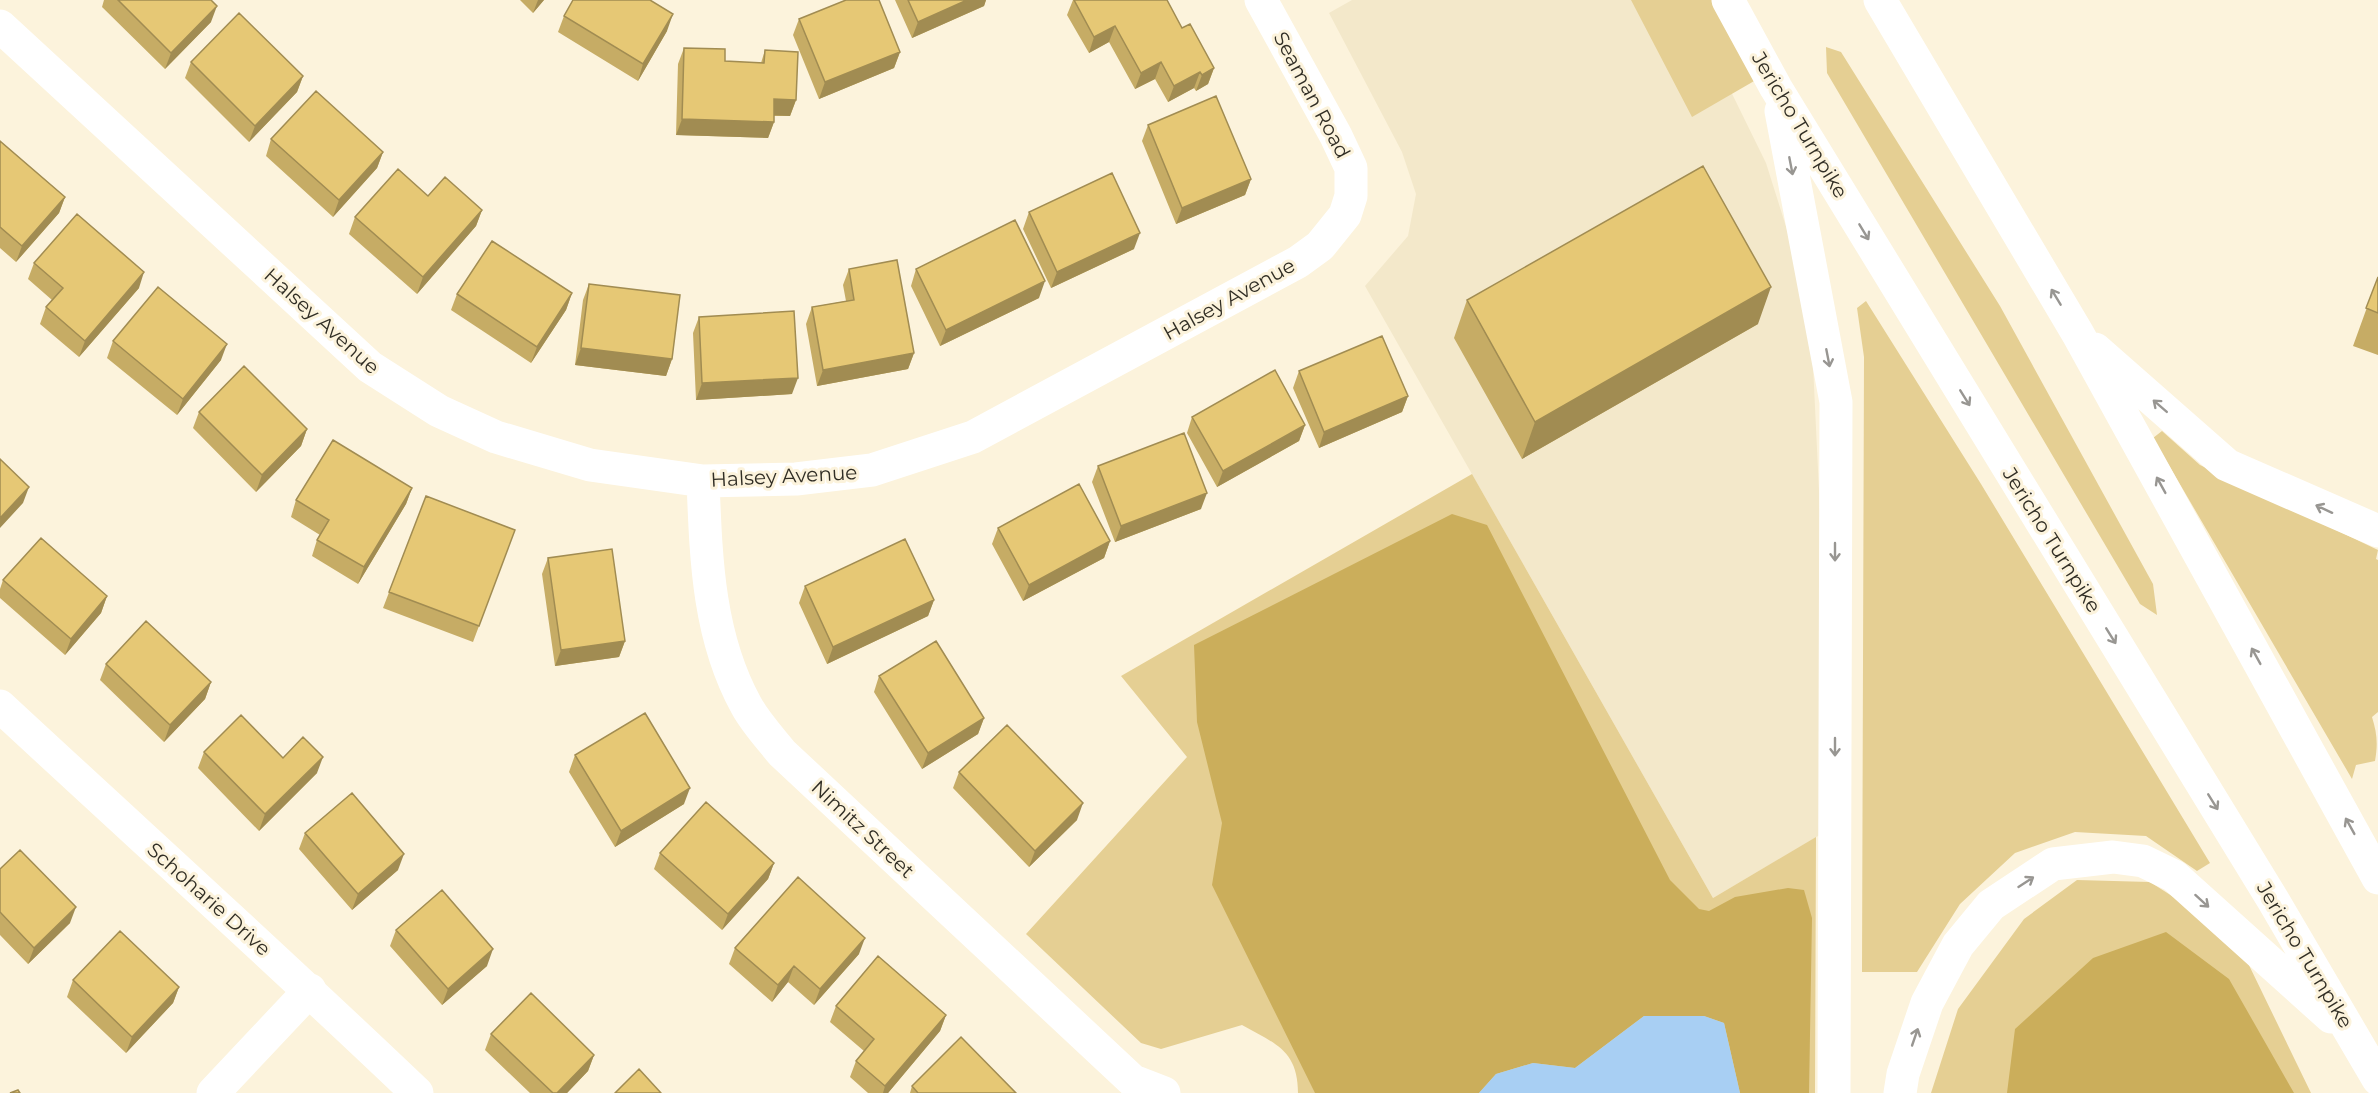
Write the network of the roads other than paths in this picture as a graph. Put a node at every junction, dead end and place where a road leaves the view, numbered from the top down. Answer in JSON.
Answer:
{"nodes":[{"id":1,"x":1261,"y":0,"type":"edge"},
{"id":2,"x":1728,"y":0,"type":"edge"},
{"id":3,"x":1880,"y":0,"type":"edge"},
{"id":4,"x":0,"y":26,"type":"edge"},
{"id":5,"x":1776,"y":88,"type":"junction"},
{"id":6,"x":1336,"y":226,"type":"joint"},
{"id":7,"x":2078,"y":334,"type":"junction"},
{"id":8,"x":703,"y":481,"type":"junction"},
{"id":9,"x":2378,"y":531,"type":"edge"},
{"id":10,"x":0,"y":706,"type":"edge"},
{"id":11,"x":2378,"y":878,"type":"edge"},
{"id":12,"x":310,"y":990,"type":"junction"},
{"id":13,"x":2356,"y":1039,"type":"junction"},
{"id":14,"x":2378,"y":1079,"type":"edge"},
{"id":15,"x":213,"y":1093,"type":"edge"},
{"id":16,"x":417,"y":1093,"type":"edge"},
{"id":17,"x":1164,"y":1093,"type":"edge"},
{"id":18,"x":1834,"y":1093,"type":"edge"},
{"id":19,"x":1900,"y":1093,"type":"edge"}],
"edges":[{"from":1,"to":6,"type":"main road","name":"Seaman Road"},
{"from":2,"to":5,"type":"main road","name":"Jericho Turnpike"},
{"from":7,"to":3,"type":"main road","one_way":true},
{"from":4,"to":8,"type":"main road","name":"Halsey Avenue"},
{"from":5,"to":13,"type":"main road","name":"Jericho Turnpike","one_way":true},
{"from":5,"to":18,"type":"main road","one_way":true},
{"from":6,"to":8,"type":"main road","name":"Halsey Avenue"},
{"from":9,"to":7,"type":"main road","one_way":true},
{"from":11,"to":7,"type":"main road","one_way":true},
{"from":8,"to":17,"type":"main road","name":"Nimitz Street"},
{"from":10,"to":12,"type":"main road","name":"Schoharie Drive"},
{"from":12,"to":15,"type":"main road"},
{"from":12,"to":16,"type":"main road","name":"Schoharie Drive"},
{"from":13,"to":14,"type":"main road","name":"Jericho Turnpike"},
{"from":19,"to":13,"type":"main road","one_way":true}]}
